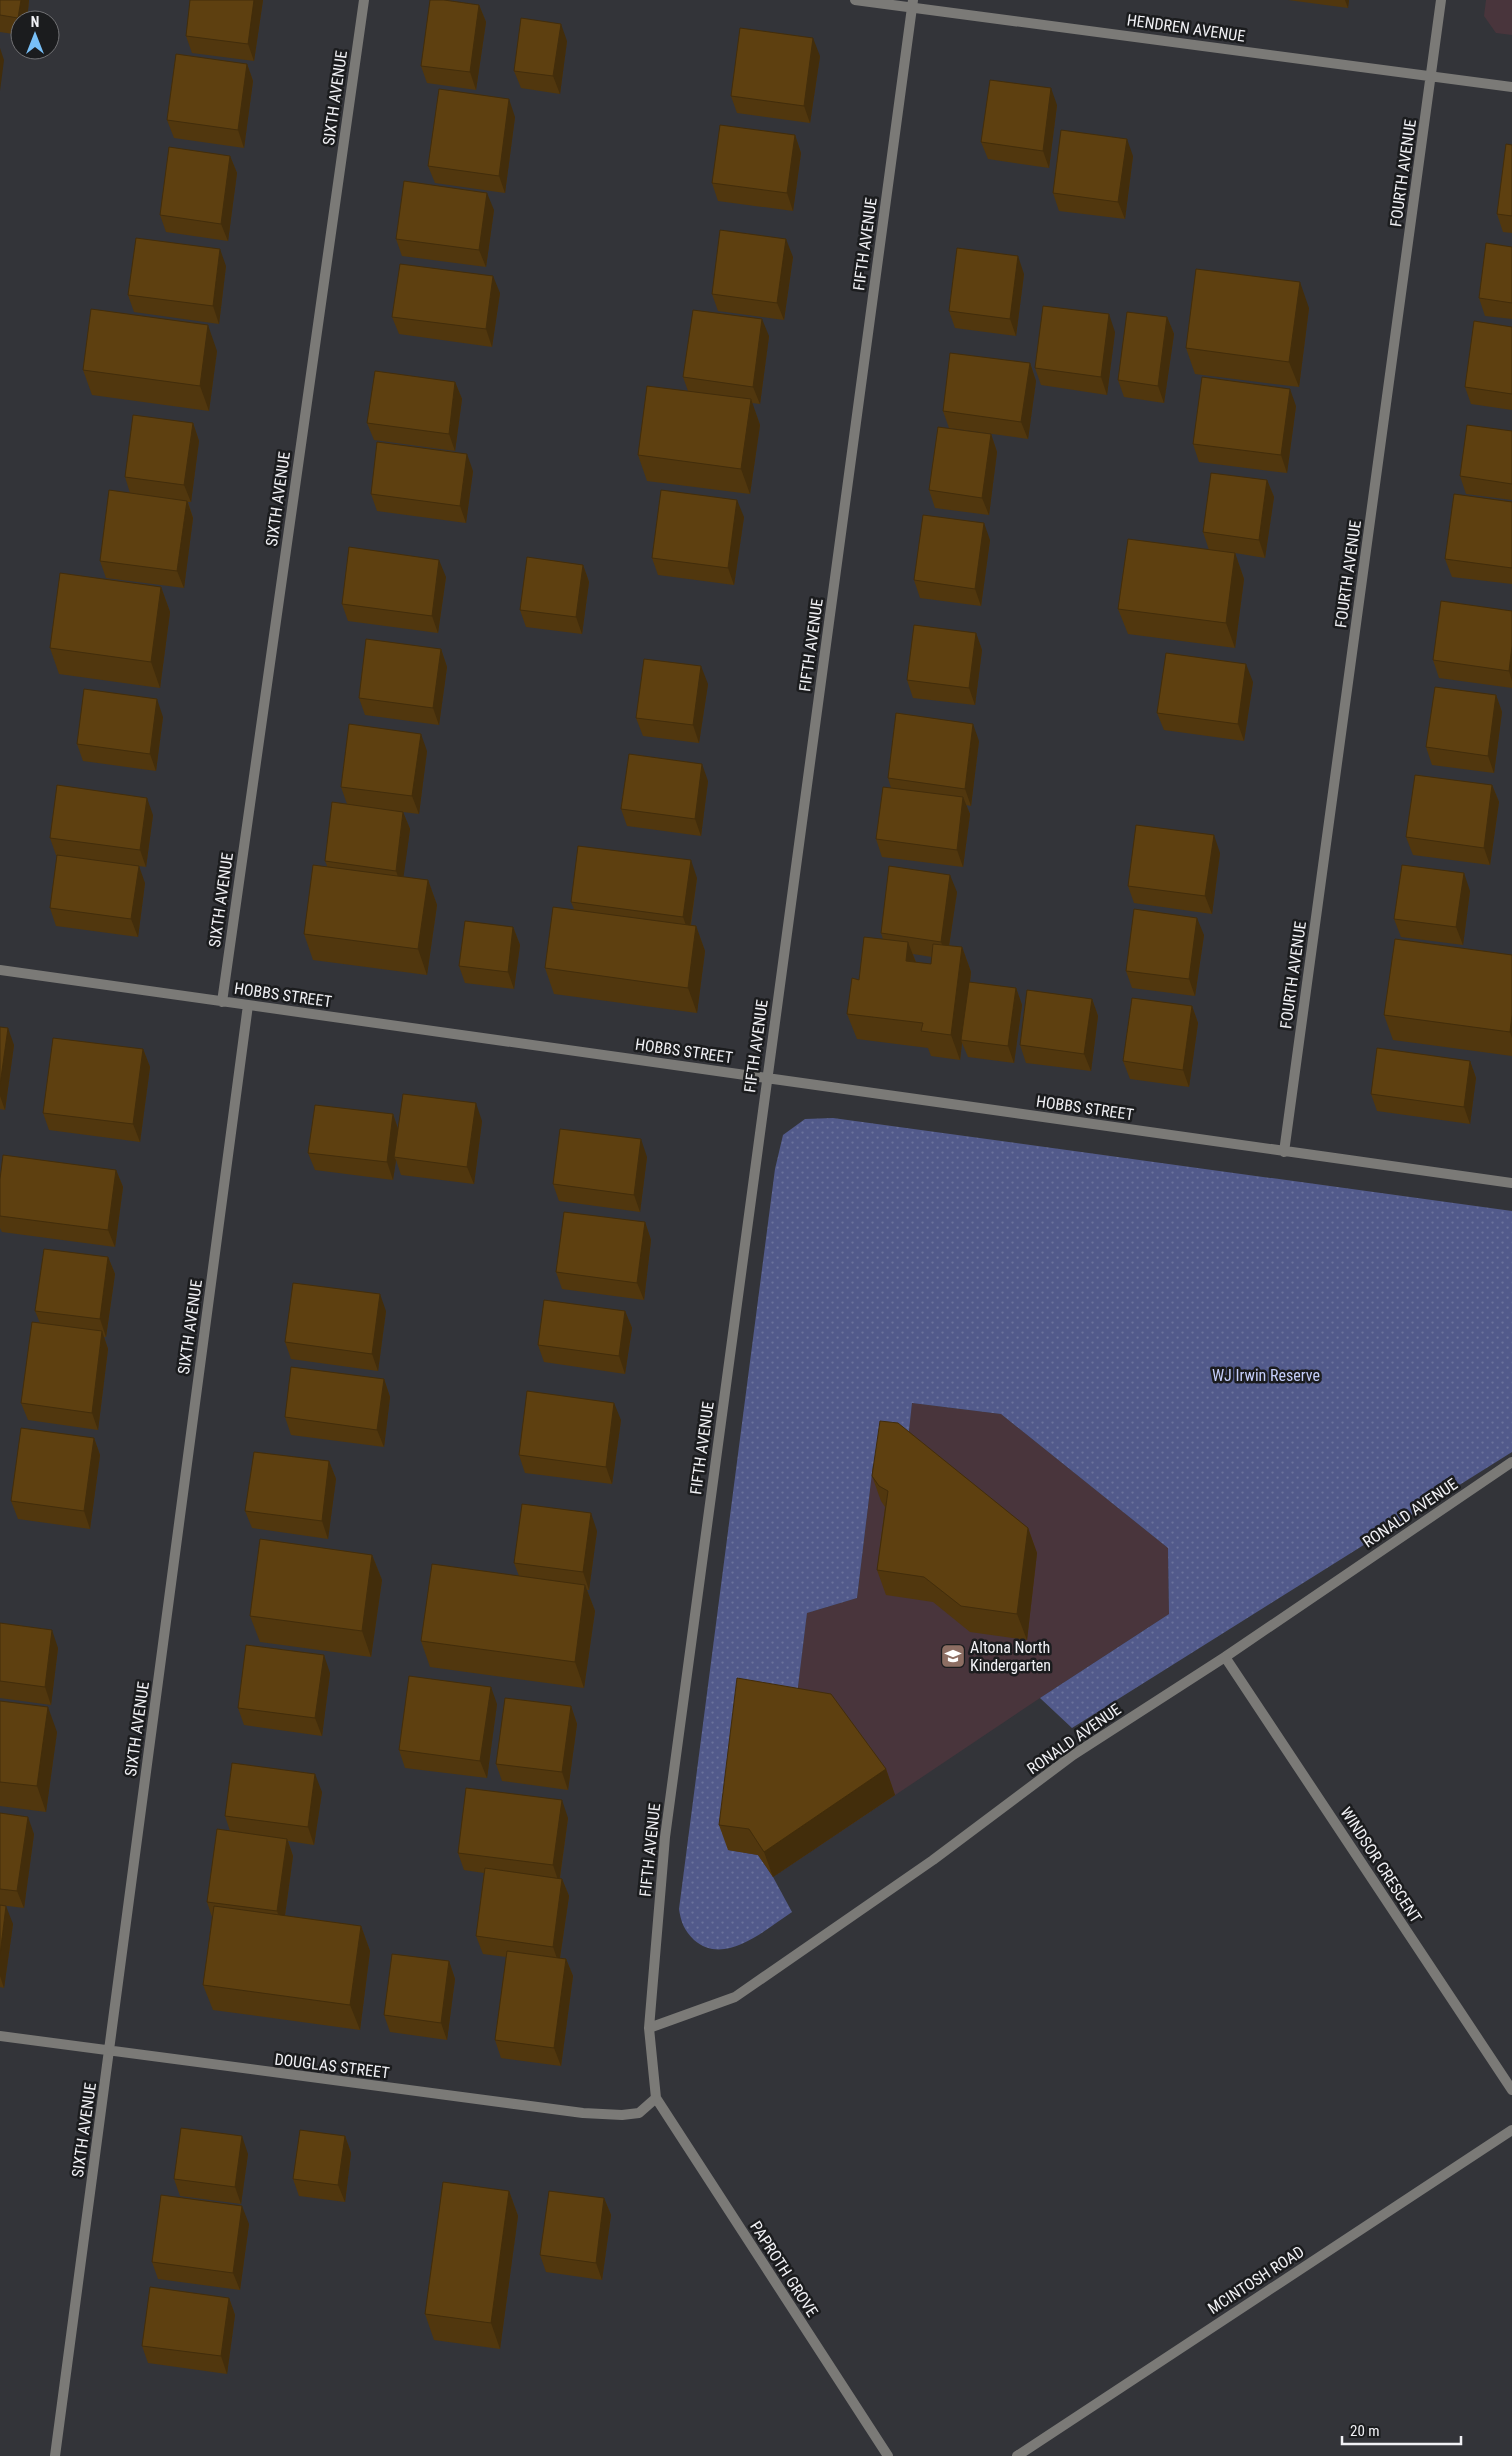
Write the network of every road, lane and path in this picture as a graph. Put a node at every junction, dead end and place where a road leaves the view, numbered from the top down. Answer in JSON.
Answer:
{"nodes":[{"id":1,"x":364,"y":0,"type":"edge"},
{"id":2,"x":855,"y":0,"type":"edge"},
{"id":3,"x":1441,"y":0,"type":"edge"},
{"id":4,"x":912,"y":4,"type":"edge"},
{"id":5,"x":1432,"y":76,"type":"junction"},
{"id":6,"x":1512,"y":87,"type":"edge"},
{"id":7,"x":0,"y":970,"type":"edge"},
{"id":8,"x":222,"y":1002,"type":"junction"},
{"id":9,"x":248,"y":1005,"type":"junction"},
{"id":10,"x":767,"y":1079,"type":"junction"},
{"id":11,"x":1284,"y":1152,"type":"junction"},
{"id":12,"x":1512,"y":1183,"type":"edge"},
{"id":13,"x":1512,"y":1462,"type":"edge"},
{"id":14,"x":1225,"y":1657,"type":"junction"},
{"id":15,"x":649,"y":2028,"type":"junction"},
{"id":16,"x":0,"y":2036,"type":"edge"},
{"id":17,"x":110,"y":2052,"type":"junction"},
{"id":18,"x":1512,"y":2090,"type":"edge"},
{"id":19,"x":656,"y":2098,"type":"junction"},
{"id":20,"x":1512,"y":2130,"type":"edge"},
{"id":21,"x":56,"y":2456,"type":"edge"},
{"id":22,"x":888,"y":2456,"type":"edge"},
{"id":23,"x":1017,"y":2456,"type":"edge"}],
"edges":[{"from":1,"to":8,"type":"street","name":"SIXTH AVENUE"},
{"from":2,"to":4,"type":"street","name":"HENDREN AVENUE"},
{"from":3,"to":5,"type":"street","name":"FOURTH AVENUE"},
{"from":4,"to":5,"type":"street","name":"HENDREN AVENUE"},
{"from":4,"to":10,"type":"street","name":"FIFTH AVENUE"},
{"from":5,"to":6,"type":"street","name":"HENDREN AVENUE"},
{"from":5,"to":11,"type":"street","name":"FOURTH AVENUE"},
{"from":7,"to":8,"type":"street","name":"HOBBS STREET"},
{"from":8,"to":9,"type":"street","name":"HOBBS STREET"},
{"from":9,"to":10,"type":"street","name":"HOBBS STREET"},
{"from":9,"to":17,"type":"street","name":"SIXTH AVENUE"},
{"from":10,"to":11,"type":"street","name":"HOBBS STREET"},
{"from":10,"to":15,"type":"street","name":"FIFTH AVENUE"},
{"from":11,"to":12,"type":"street","name":"HOBBS STREET"},
{"from":13,"to":14,"type":"street","name":"RONALD AVENUE"},
{"from":14,"to":15,"type":"street","name":"RONALD AVENUE"},
{"from":14,"to":18,"type":"street","name":"WINDSOR CRESCENT"},
{"from":15,"to":19,"type":"street","name":"FIFTH AVENUE"},
{"from":16,"to":17,"type":"street","name":"DOUGLAS STREET"},
{"from":17,"to":19,"type":"street","name":"DOUGLAS STREET"},
{"from":17,"to":21,"type":"street","name":"SIXTH AVENUE"},
{"from":19,"to":22,"type":"street","name":"PAPROTH GROVE"},
{"from":20,"to":23,"type":"street","name":"MCINTOSH ROAD"}]}
